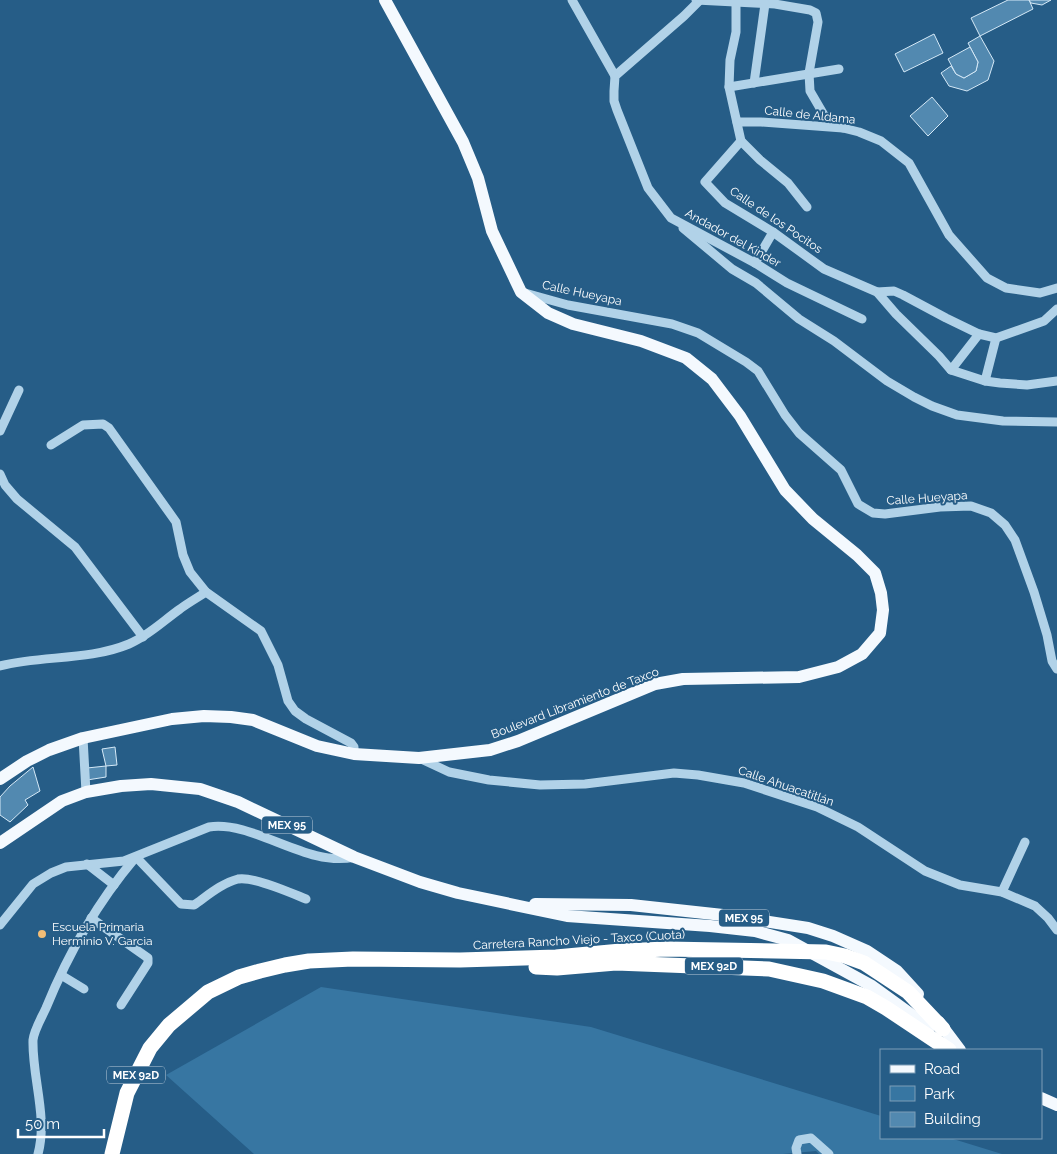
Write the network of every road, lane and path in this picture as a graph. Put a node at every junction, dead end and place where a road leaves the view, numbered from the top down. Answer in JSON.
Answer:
{"nodes":[{"id":1,"x":385,"y":0,"type":"edge"},
{"id":2,"x":572,"y":0,"type":"edge"},
{"id":3,"x":697,"y":1,"type":"edge"},
{"id":4,"x":736,"y":3,"type":"junction"},
{"id":5,"x":765,"y":4,"type":"junction"},
{"id":6,"x":839,"y":69,"type":"dead end"},
{"id":7,"x":809,"y":73,"type":"junction"},
{"id":8,"x":615,"y":76,"type":"junction"},
{"id":9,"x":754,"y":83,"type":"junction"},
{"id":10,"x":729,"y":88,"type":"junction"},
{"id":11,"x":737,"y":122,"type":"junction"},
{"id":12,"x":843,"y":128,"type":"junction"},
{"id":13,"x":742,"y":141,"type":"junction"},
{"id":14,"x":807,"y":207,"type":"dead end"},
{"id":15,"x":671,"y":218,"type":"junction"},
{"id":16,"x":773,"y":232,"type":"junction"},
{"id":17,"x":755,"y":263,"type":"junction"},
{"id":18,"x":1057,"y":288,"type":"edge"},
{"id":19,"x":521,"y":292,"type":"junction"},
{"id":20,"x":877,"y":292,"type":"junction"},
{"id":21,"x":1057,"y":309,"type":"edge"},
{"id":22,"x":862,"y":319,"type":"dead end"},
{"id":23,"x":979,"y":334,"type":"junction"},
{"id":24,"x":996,"y":338,"type":"junction"},
{"id":25,"x":951,"y":370,"type":"junction"},
{"id":26,"x":985,"y":381,"type":"junction"},
{"id":27,"x":1057,"y":381,"type":"edge"},
{"id":28,"x":19,"y":390,"type":"dead end"},
{"id":29,"x":1057,"y":422,"type":"edge"},
{"id":30,"x":0,"y":431,"type":"edge"},
{"id":31,"x":51,"y":445,"type":"dead end"},
{"id":32,"x":0,"y":474,"type":"edge"},
{"id":33,"x":206,"y":592,"type":"junction"},
{"id":34,"x":143,"y":636,"type":"junction"},
{"id":35,"x":1055,"y":663,"type":"edge"},
{"id":36,"x":0,"y":666,"type":"edge"},
{"id":37,"x":83,"y":738,"type":"junction"},
{"id":38,"x":354,"y":754,"type":"junction"},
{"id":39,"x":419,"y":758,"type":"junction"},
{"id":40,"x":0,"y":779,"type":"edge"},
{"id":41,"x":86,"y":792,"type":"junction"},
{"id":42,"x":0,"y":842,"type":"edge"},
{"id":43,"x":1025,"y":842,"type":"dead end"},
{"id":44,"x":354,"y":857,"type":"junction"},
{"id":45,"x":136,"y":858,"type":"junction"},
{"id":46,"x":86,"y":864,"type":"junction"},
{"id":47,"x":114,"y":885,"type":"junction"},
{"id":48,"x":1002,"y":892,"type":"junction"},
{"id":49,"x":306,"y":898,"type":"dead end"},
{"id":50,"x":508,"y":904,"type":"junction"},
{"id":51,"x":91,"y":918,"type":"junction"},
{"id":52,"x":0,"y":925,"type":"edge"},
{"id":53,"x":1057,"y":930,"type":"edge"},
{"id":54,"x":806,"y":951,"type":"junction"},
{"id":55,"x":460,"y":960,"type":"junction"},
{"id":56,"x":61,"y":975,"type":"junction"},
{"id":57,"x":84,"y":989,"type":"dead end"},
{"id":58,"x":121,"y":1005,"type":"dead end"},
{"id":59,"x":943,"y":1029,"type":"junction"},
{"id":60,"x":947,"y":1049,"type":"edge"},
{"id":61,"x":953,"y":1049,"type":"edge"},
{"id":62,"x":959,"y":1049,"type":"edge"},
{"id":63,"x":1042,"y":1098,"type":"edge"},
{"id":64,"x":1057,"y":1105,"type":"edge"},
{"id":65,"x":38,"y":1154,"type":"edge"},
{"id":66,"x":112,"y":1154,"type":"edge"},
{"id":67,"x":797,"y":1154,"type":"edge"},
{"id":68,"x":829,"y":1154,"type":"edge"}],
"edges":[{"from":1,"to":19,"type":"main road","name":"Boulevard Libramiento de Taxco"},
{"from":2,"to":8,"type":"street"},
{"from":3,"to":4,"type":"street"},
{"from":3,"to":8,"type":"street"},
{"from":4,"to":5,"type":"street"},
{"from":4,"to":10,"type":"street"},
{"from":5,"to":7,"type":"street"},
{"from":5,"to":9,"type":"street"},
{"from":6,"to":7,"type":"street"},
{"from":7,"to":9,"type":"street"},
{"from":7,"to":12,"type":"street"},
{"from":8,"to":15,"type":"street","name":"Andador del Kinder"},
{"from":9,"to":10,"type":"street"},
{"from":10,"to":11,"type":"street"},
{"from":11,"to":12,"type":"street","name":"Calle de Aldama"},
{"from":11,"to":13,"type":"street"},
{"from":12,"to":18,"type":"street","name":"Calle de Aldama"},
{"from":13,"to":14,"type":"street"},
{"from":13,"to":16,"type":"street","name":"Calle de los Pocitos"},
{"from":15,"to":17,"type":"street","name":"Andador del Kinder"},
{"from":15,"to":29,"type":"street"},
{"from":16,"to":17,"type":"street"},
{"from":16,"to":20,"type":"street","name":"Calle de los Pocitos"},
{"from":17,"to":22,"type":"street","name":"Andador del Kinder"},
{"from":19,"to":35,"type":"street","name":"Calle Hueyapa"},
{"from":19,"to":39,"type":"main road","name":"Boulevard Libramiento de Taxco"},
{"from":20,"to":23,"type":"street"},
{"from":20,"to":25,"type":"street"},
{"from":21,"to":24,"type":"street"},
{"from":23,"to":24,"type":"street"},
{"from":23,"to":25,"type":"street"},
{"from":24,"to":26,"type":"street"},
{"from":25,"to":26,"type":"street"},
{"from":26,"to":27,"type":"street"},
{"from":28,"to":30,"type":"street"},
{"from":31,"to":33,"type":"street"},
{"from":32,"to":34,"type":"street"},
{"from":33,"to":34,"type":"street"},
{"from":33,"to":38,"type":"street"},
{"from":34,"to":36,"type":"street"},
{"from":37,"to":38,"type":"main road","name":"Boulevard Libramiento de Taxco"},
{"from":37,"to":40,"type":"main road","name":"Boulevard Libramiento de Taxco"},
{"from":37,"to":41,"type":"street"},
{"from":38,"to":39,"type":"main road","name":"Boulevard Libramiento de Taxco"},
{"from":39,"to":48,"type":"street","name":"Calle Ahuacatitlán"},
{"from":41,"to":42,"type":"main road","number":"MEX 95"},
{"from":41,"to":44,"type":"main road","number":"MEX 95"},
{"from":43,"to":48,"type":"street"},
{"from":44,"to":45,"type":"street"},
{"from":44,"to":50,"type":"main road","number":"MEX 95"},
{"from":45,"to":46,"type":"street"},
{"from":45,"to":47,"type":"street"},
{"from":45,"to":49,"type":"street"},
{"from":46,"to":47,"type":"street"},
{"from":46,"to":52,"type":"street"},
{"from":47,"to":51,"type":"street"},
{"from":48,"to":53,"type":"street","name":"Calle Ahuacatitlán"},
{"from":50,"to":54,"type":"main road","number":"MEX 95"},
{"from":50,"to":59,"type":"main road","number":"MEX 95"},
{"from":51,"to":56,"type":"street"},
{"from":51,"to":58,"type":"street"},
{"from":54,"to":55,"type":"highway","name":"Carretera Rancho Viejo - Taxco (Cuota)","number":"MEX 92D"},
{"from":54,"to":59,"type":"highway","name":"Carretera Rancho Viejo - Taxco (Cuota)","number":"MEX 92D"},
{"from":54,"to":61,"type":"main road","number":"MEX 95"},
{"from":55,"to":60,"type":"highway","name":"Carretera Rancho Viejo - Taxco (Cuota)","number":"MEX 92D"},
{"from":55,"to":66,"type":"highway","name":"Carretera Rancho Viejo - Taxco (Cuota)","number":"MEX 92D"},
{"from":56,"to":57,"type":"street"},
{"from":56,"to":65,"type":"street"},
{"from":59,"to":62,"type":"main road","number":"MEX 95"},
{"from":63,"to":64,"type":"main road"},
{"from":67,"to":68,"type":"street"}]}
